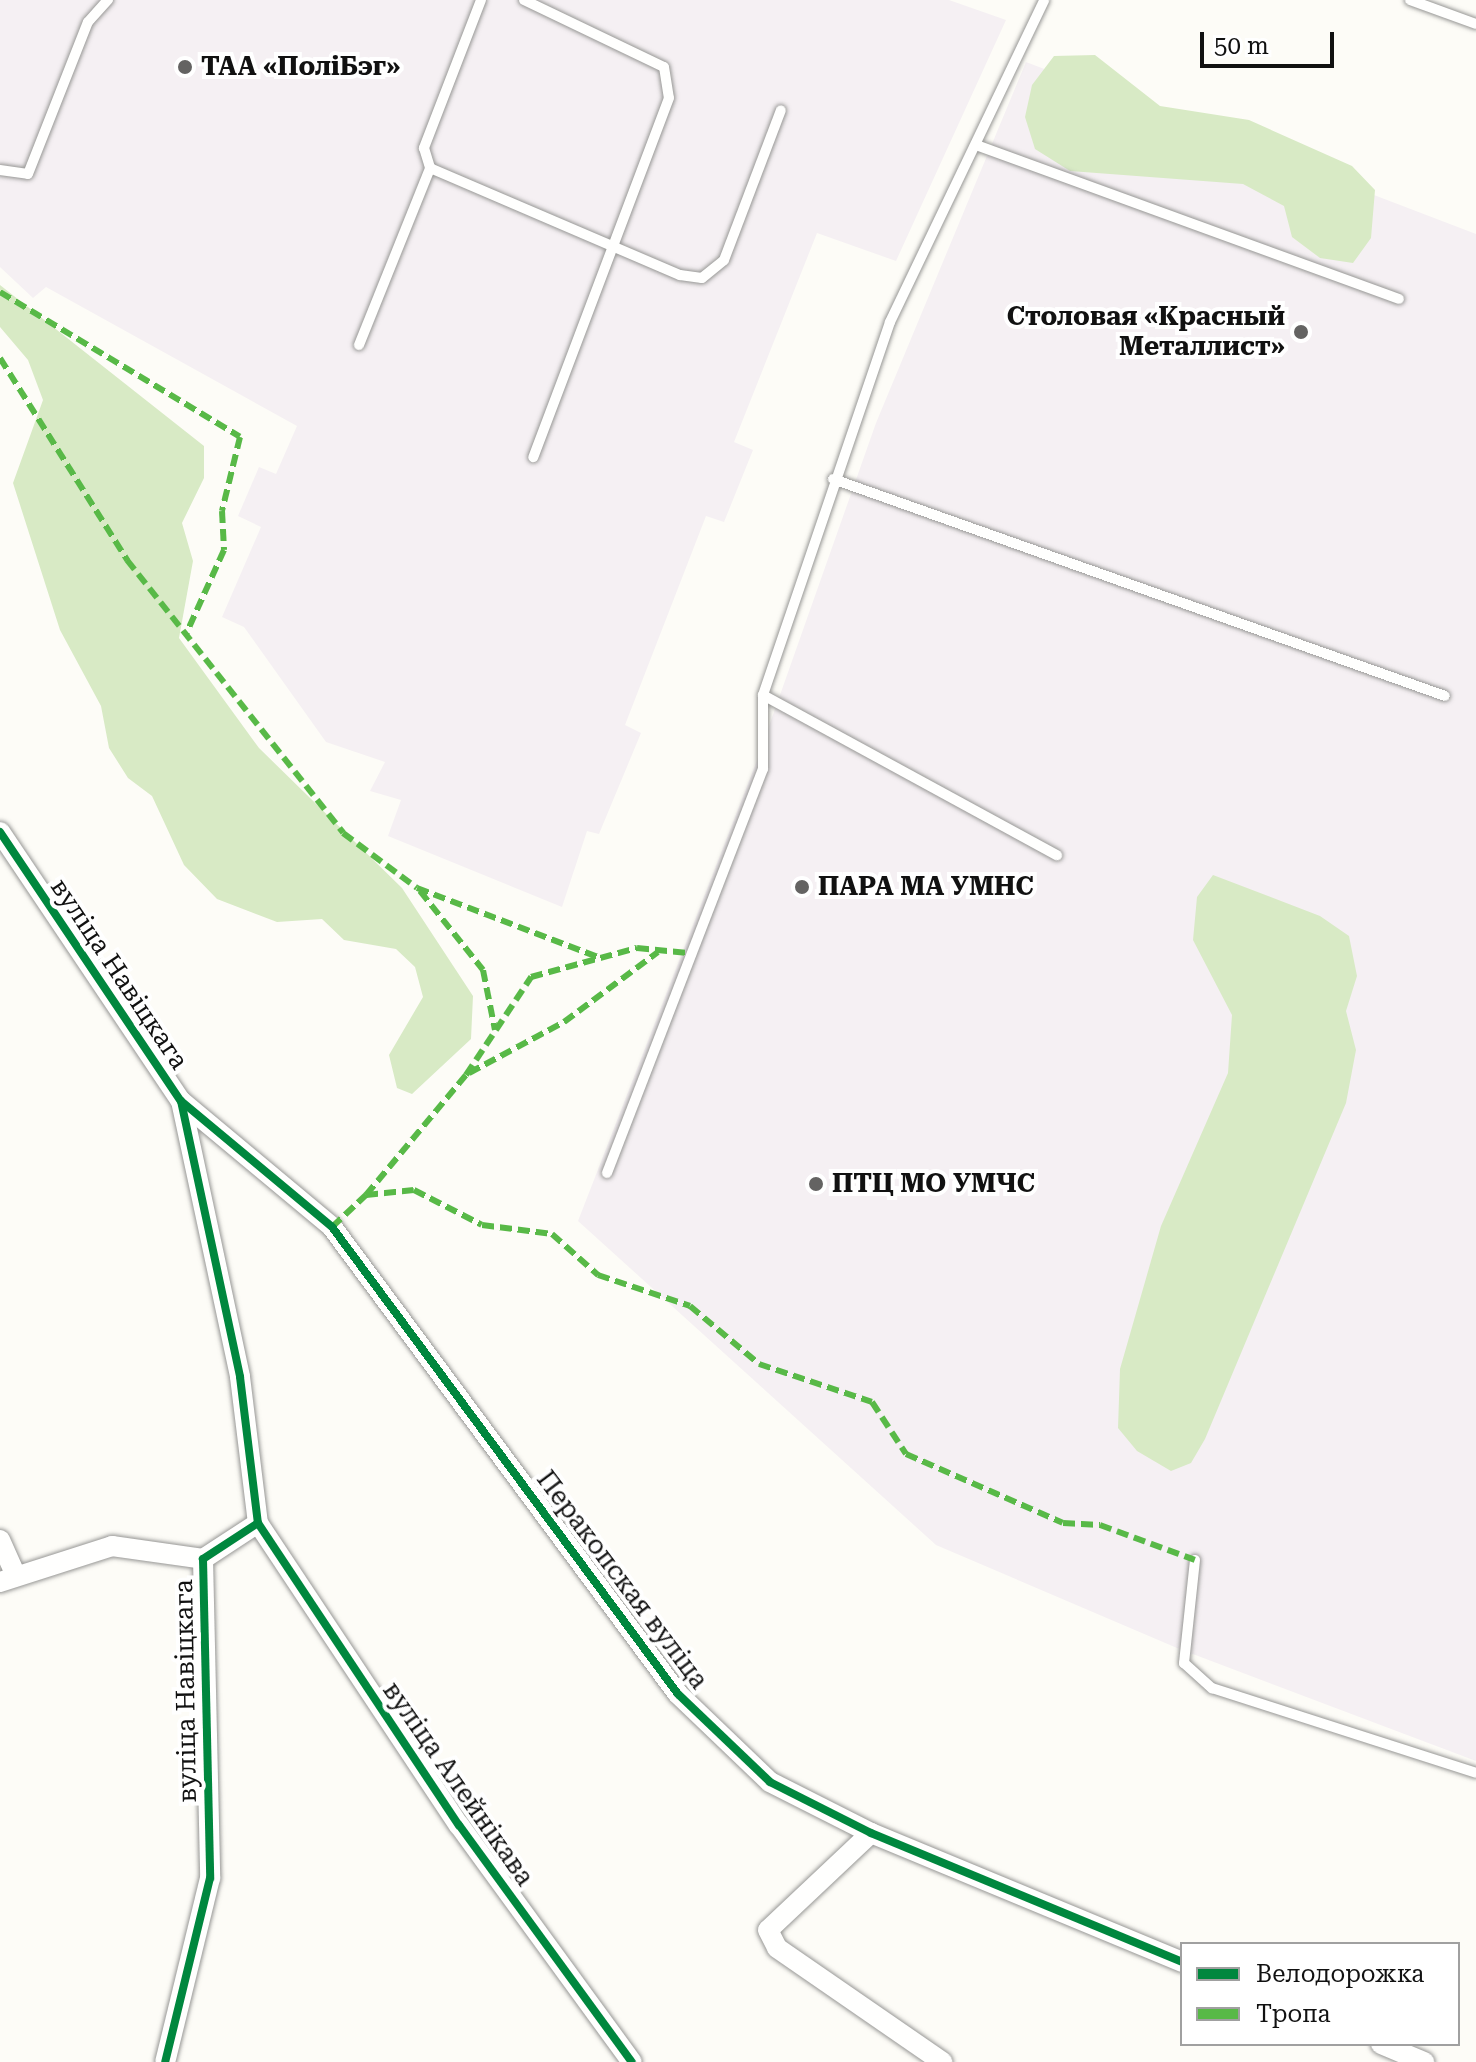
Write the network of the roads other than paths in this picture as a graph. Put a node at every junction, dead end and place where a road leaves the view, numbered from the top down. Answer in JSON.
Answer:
{"nodes":[{"id":1,"x":108,"y":0,"type":"edge"},
{"id":2,"x":481,"y":0,"type":"edge"},
{"id":3,"x":524,"y":0,"type":"edge"},
{"id":4,"x":1044,"y":0,"type":"edge"},
{"id":5,"x":1410,"y":0,"type":"edge"},
{"id":6,"x":1476,"y":24,"type":"edge"},
{"id":7,"x":781,"y":110,"type":"dead end"},
{"id":8,"x":976,"y":145,"type":"junction"},
{"id":9,"x":430,"y":168,"type":"junction"},
{"id":10,"x":0,"y":170,"type":"edge"},
{"id":11,"x":617,"y":248,"type":"junction"},
{"id":12,"x":1399,"y":299,"type":"dead end"},
{"id":13,"x":359,"y":345,"type":"dead end"},
{"id":14,"x":533,"y":457,"type":"dead end"},
{"id":15,"x":833,"y":479,"type":"junction"},
{"id":16,"x":763,"y":695,"type":"junction"},
{"id":17,"x":1445,"y":696,"type":"dead end"},
{"id":18,"x":0,"y":832,"type":"edge"},
{"id":19,"x":1057,"y":855,"type":"dead end"},
{"id":20,"x":181,"y":1101,"type":"junction"},
{"id":21,"x":607,"y":1173,"type":"dead end"},
{"id":22,"x":258,"y":1523,"type":"junction"},
{"id":23,"x":0,"y":1540,"type":"edge"},
{"id":24,"x":203,"y":1559,"type":"junction"},
{"id":25,"x":1195,"y":1560,"type":"dead end"},
{"id":26,"x":7,"y":1578,"type":"edge"},
{"id":27,"x":1476,"y":1773,"type":"edge"},
{"id":28,"x":871,"y":1833,"type":"junction"},
{"id":29,"x":1180,"y":1961,"type":"edge"},
{"id":30,"x":1386,"y":2046,"type":"edge"},
{"id":31,"x":165,"y":2062,"type":"edge"},
{"id":32,"x":632,"y":2062,"type":"edge"},
{"id":33,"x":942,"y":2062,"type":"edge"},
{"id":34,"x":1424,"y":2062,"type":"edge"}],
"edges":[{"from":1,"to":10,"type":"lane"},
{"from":2,"to":9,"type":"lane"},
{"from":3,"to":11,"type":"lane"},
{"from":4,"to":8,"type":"lane"},
{"from":5,"to":6,"type":"lane"},
{"from":7,"to":11,"type":"lane"},
{"from":8,"to":12,"type":"lane"},
{"from":8,"to":15,"type":"lane"},
{"from":9,"to":11,"type":"lane"},
{"from":9,"to":13,"type":"lane"},
{"from":11,"to":14,"type":"lane"},
{"from":15,"to":16,"type":"lane"},
{"from":15,"to":17,"type":"lane"},
{"from":16,"to":19,"type":"lane"},
{"from":16,"to":21,"type":"lane"},
{"from":18,"to":20,"type":"street","name":"вуліца Навіцкага"},
{"from":20,"to":22,"type":"street","name":"вуліца Навіцкага"},
{"from":20,"to":28,"type":"street","name":"Перакопская вуліца"},
{"from":22,"to":24,"type":"street","name":"вуліца Навіцкага"},
{"from":22,"to":32,"type":"street","name":"вуліца Алейнікава"},
{"from":23,"to":26,"type":"street"},
{"from":24,"to":26,"type":"street"},
{"from":24,"to":31,"type":"street","name":"вуліца Навіцкага"},
{"from":25,"to":27,"type":"lane"},
{"from":28,"to":29,"type":"street","name":"Перакопская вуліца"},
{"from":28,"to":33,"type":"street"},
{"from":30,"to":34,"type":"street"}]}
